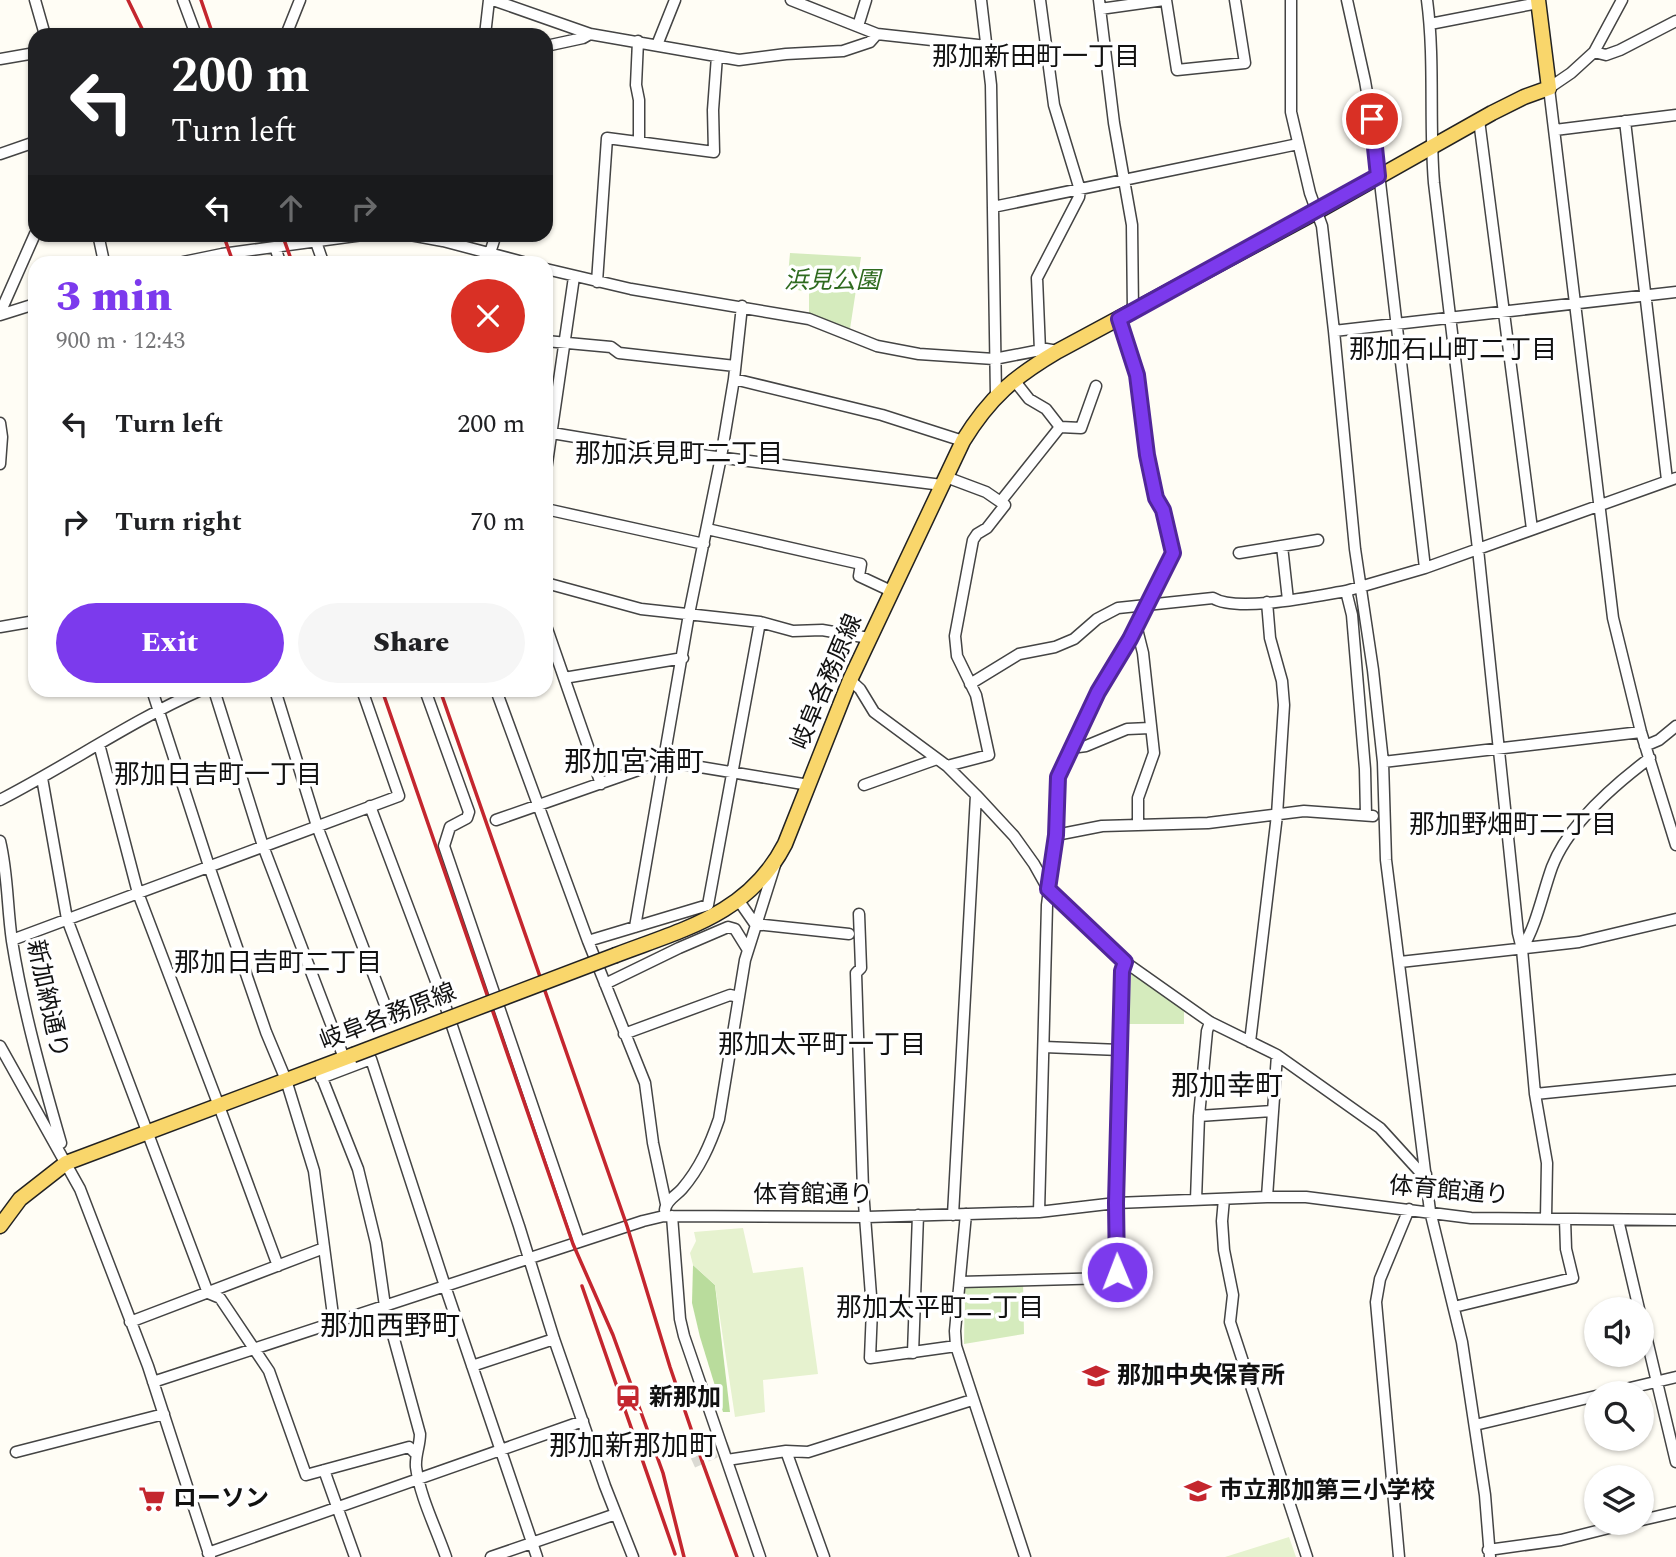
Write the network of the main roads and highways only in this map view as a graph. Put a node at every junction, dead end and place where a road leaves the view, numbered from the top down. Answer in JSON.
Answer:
{"nodes":[{"id":1,"x":1538,"y":2,"type":"edge"},
{"id":2,"x":0,"y":1226,"type":"edge"}],
"edges":[{"from":1,"to":2,"type":"main road","name":"岐阜各務原線","bridge":true}]}
